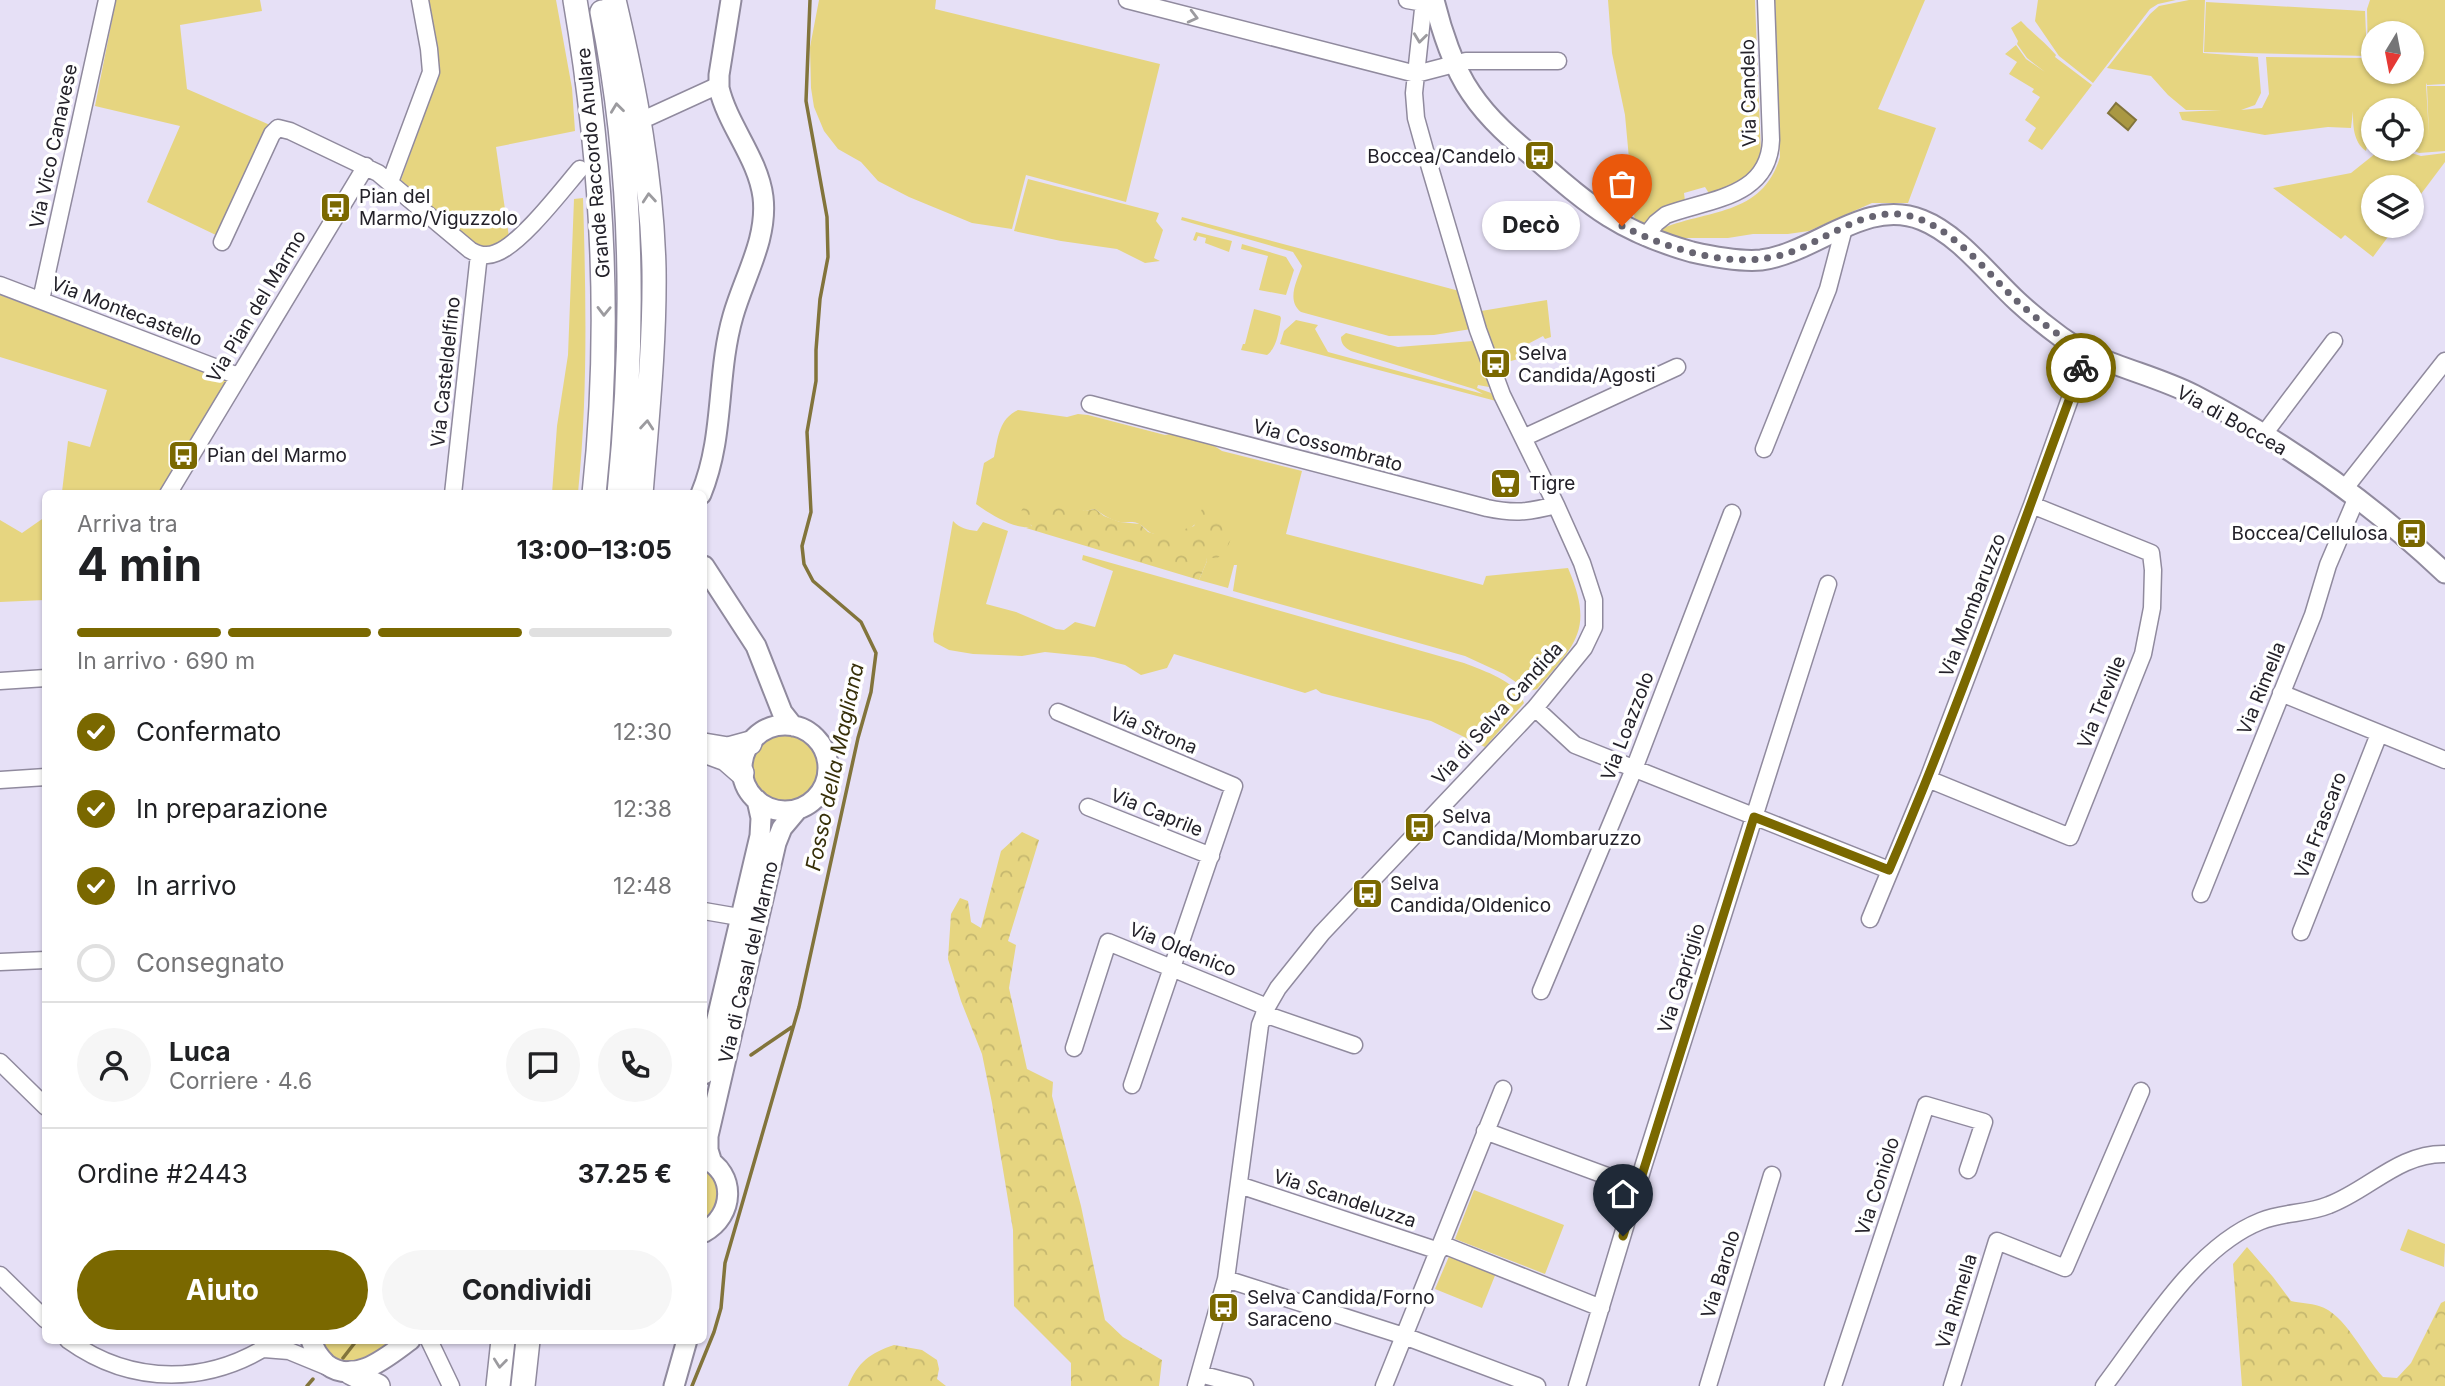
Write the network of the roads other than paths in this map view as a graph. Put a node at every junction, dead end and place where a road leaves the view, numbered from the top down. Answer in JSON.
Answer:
{"nodes":[{"id":1,"x":107,"y":0,"type":"edge"},
{"id":2,"x":420,"y":0,"type":"edge"},
{"id":3,"x":575,"y":0,"type":"edge"},
{"id":4,"x":600,"y":0,"type":"edge"},
{"id":5,"x":614,"y":0,"type":"edge"},
{"id":6,"x":731,"y":0,"type":"edge"},
{"id":7,"x":1127,"y":0,"type":"edge"},
{"id":8,"x":1407,"y":0,"type":"edge"},
{"id":9,"x":1444,"y":0,"type":"edge"},
{"id":10,"x":1766,"y":0,"type":"edge"},
{"id":11,"x":1427,"y":1,"type":"edge"},
{"id":12,"x":1453,"y":57,"type":"junction"},
{"id":13,"x":1558,"y":61,"type":"dead end"},
{"id":14,"x":1416,"y":74,"type":"junction"},
{"id":15,"x":719,"y":85,"type":"junction"},
{"id":16,"x":649,"y":117,"type":"dead end"},
{"id":17,"x":366,"y":166,"type":"junction"},
{"id":18,"x":580,"y":169,"type":"dead end"},
{"id":19,"x":390,"y":182,"type":"junction"},
{"id":20,"x":1844,"y":228,"type":"junction"},
{"id":21,"x":1645,"y":237,"type":"junction"},
{"id":22,"x":222,"y":242,"type":"dead end"},
{"id":23,"x":479,"y":254,"type":"junction"},
{"id":24,"x":0,"y":285,"type":"edge"},
{"id":25,"x":41,"y":300,"type":"junction"},
{"id":26,"x":2334,"y":341,"type":"dead end"},
{"id":27,"x":2087,"y":351,"type":"junction"},
{"id":28,"x":2445,"y":361,"type":"edge"},
{"id":29,"x":1677,"y":367,"type":"dead end"},
{"id":30,"x":238,"y":376,"type":"junction"},
{"id":31,"x":1090,"y":404,"type":"dead end"},
{"id":32,"x":2264,"y":434,"type":"junction"},
{"id":33,"x":1523,"y":438,"type":"junction"},
{"id":34,"x":1765,"y":449,"type":"dead end"},
{"id":35,"x":170,"y":490,"type":"edge"},
{"id":36,"x":453,"y":490,"type":"edge"},
{"id":37,"x":594,"y":490,"type":"edge"},
{"id":38,"x":619,"y":490,"type":"edge"},
{"id":39,"x":641,"y":490,"type":"edge"},
{"id":40,"x":703,"y":490,"type":"edge"},
{"id":41,"x":2351,"y":492,"type":"junction"},
{"id":42,"x":1556,"y":505,"type":"junction"},
{"id":43,"x":2032,"y":505,"type":"junction"},
{"id":44,"x":1732,"y":513,"type":"dead end"},
{"id":45,"x":707,"y":571,"type":"edge"},
{"id":46,"x":2445,"y":573,"type":"edge"},
{"id":47,"x":1828,"y":584,"type":"dead end"},
{"id":48,"x":42,"y":678,"type":"edge"},
{"id":49,"x":0,"y":681,"type":"edge"},
{"id":50,"x":771,"y":687,"type":"junction"},
{"id":51,"x":2281,"y":694,"type":"junction"},
{"id":52,"x":1535,"y":708,"type":"junction"},
{"id":53,"x":1058,"y":712,"type":"dead end"},
{"id":54,"x":793,"y":726,"type":"junction"},
{"id":55,"x":2379,"y":734,"type":"junction"},
{"id":56,"x":759,"y":736,"type":"junction"},
{"id":57,"x":707,"y":745,"type":"edge"},
{"id":58,"x":707,"y":753,"type":"edge"},
{"id":59,"x":2445,"y":760,"type":"edge"},
{"id":60,"x":1634,"y":769,"type":"junction"},
{"id":61,"x":742,"y":773,"type":"junction"},
{"id":62,"x":42,"y":778,"type":"edge"},
{"id":63,"x":1928,"y":779,"type":"junction"},
{"id":64,"x":0,"y":780,"type":"edge"},
{"id":65,"x":1234,"y":786,"type":"joint"},
{"id":66,"x":757,"y":800,"type":"junction"},
{"id":67,"x":1088,"y":807,"type":"dead end"},
{"id":68,"x":797,"y":809,"type":"junction"},
{"id":69,"x":1754,"y":817,"type":"junction"},
{"id":70,"x":1211,"y":856,"type":"junction"},
{"id":71,"x":1889,"y":870,"type":"junction"},
{"id":72,"x":2201,"y":894,"type":"dead end"},
{"id":73,"x":707,"y":912,"type":"edge"},
{"id":74,"x":739,"y":917,"type":"junction"},
{"id":75,"x":1870,"y":919,"type":"dead end"},
{"id":76,"x":2301,"y":932,"type":"dead end"},
{"id":77,"x":42,"y":960,"type":"edge"},
{"id":78,"x":0,"y":962,"type":"edge"},
{"id":79,"x":1174,"y":967,"type":"junction"},
{"id":80,"x":1541,"y":991,"type":"dead end"},
{"id":81,"x":1265,"y":1010,"type":"junction"},
{"id":82,"x":1354,"y":1045,"type":"dead end"},
{"id":83,"x":1074,"y":1048,"type":"dead end"},
{"id":84,"x":707,"y":1061,"type":"edge"},
{"id":85,"x":0,"y":1062,"type":"edge"},
{"id":86,"x":1132,"y":1085,"type":"dead end"},
{"id":87,"x":1503,"y":1088,"type":"dead end"},
{"id":88,"x":2141,"y":1091,"type":"dead end"},
{"id":89,"x":42,"y":1103,"type":"edge"},
{"id":90,"x":1485,"y":1131,"type":"junction"},
{"id":91,"x":2445,"y":1154,"type":"edge"},
{"id":92,"x":708,"y":1160,"type":"edge"},
{"id":93,"x":1968,"y":1170,"type":"dead end"},
{"id":94,"x":1772,"y":1175,"type":"dead end"},
{"id":95,"x":1239,"y":1185,"type":"junction"},
{"id":96,"x":1637,"y":1187,"type":"junction"},
{"id":97,"x":707,"y":1231,"type":"edge"},
{"id":98,"x":1440,"y":1247,"type":"junction"},
{"id":99,"x":0,"y":1275,"type":"edge"},
{"id":100,"x":1226,"y":1279,"type":"junction"},
{"id":101,"x":1601,"y":1308,"type":"junction"},
{"id":102,"x":42,"y":1316,"type":"edge"},
{"id":103,"x":1404,"y":1336,"type":"junction"},
{"id":104,"x":73,"y":1344,"type":"edge"},
{"id":105,"x":313,"y":1344,"type":"edge"},
{"id":106,"x":404,"y":1344,"type":"edge"},
{"id":107,"x":431,"y":1344,"type":"edge"},
{"id":108,"x":503,"y":1344,"type":"edge"},
{"id":109,"x":528,"y":1344,"type":"edge"},
{"id":110,"x":686,"y":1344,"type":"edge"},
{"id":111,"x":270,"y":1345,"type":"edge"},
{"id":112,"x":342,"y":1371,"type":"junction"},
{"id":113,"x":1198,"y":1380,"type":"edge"},
{"id":114,"x":378,"y":1386,"type":"edge"},
{"id":115,"x":451,"y":1386,"type":"edge"},
{"id":116,"x":498,"y":1386,"type":"edge"},
{"id":117,"x":523,"y":1386,"type":"edge"},
{"id":118,"x":674,"y":1386,"type":"edge"},
{"id":119,"x":1245,"y":1386,"type":"edge"},
{"id":120,"x":1384,"y":1386,"type":"edge"},
{"id":121,"x":1537,"y":1386,"type":"edge"},
{"id":122,"x":1577,"y":1386,"type":"edge"},
{"id":123,"x":1708,"y":1386,"type":"edge"},
{"id":124,"x":1833,"y":1386,"type":"edge"},
{"id":125,"x":1952,"y":1386,"type":"edge"},
{"id":126,"x":2104,"y":1386,"type":"edge"}],
"edges":[{"from":1,"to":25,"type":"street","name":"Via Vico Canavese"},
{"from":2,"to":19,"type":"street"},
{"from":3,"to":37,"type":"highway","name":"Grande Raccordo Anulare","one_way":true},
{"from":38,"to":4,"type":"highway","name":"Grande Raccordo Anulare","one_way":true},
{"from":39,"to":5,"type":"highway","one_way":true},
{"from":6,"to":15,"type":"main road"},
{"from":7,"to":14,"type":"street","one_way":true},
{"from":8,"to":11,"type":"street"},
{"from":9,"to":12,"type":"main road","name":"Via di Boccea"},
{"from":10,"to":21,"type":"street","name":"Via Candelo"},
{"from":11,"to":12,"type":"main road","name":"Via di Boccea"},
{"from":11,"to":14,"type":"street","name":"Via di Selva Candida","one_way":true},
{"from":12,"to":13,"type":"street"},
{"from":12,"to":14,"type":"street"},
{"from":12,"to":21,"type":"main road","name":"Via di Boccea"},
{"from":14,"to":33,"type":"street","name":"Via di Selva Candida"},
{"from":15,"to":16,"type":"street"},
{"from":15,"to":40,"type":"main road"},
{"from":17,"to":19,"type":"street"},
{"from":17,"to":22,"type":"street"},
{"from":17,"to":30,"type":"street","name":"Via Pian del Marmo"},
{"from":18,"to":23,"type":"street"},
{"from":19,"to":23,"type":"street"},
{"from":20,"to":21,"type":"main road","name":"Via di Boccea"},
{"from":20,"to":27,"type":"main road","name":"Via di Boccea"},
{"from":20,"to":34,"type":"street"},
{"from":23,"to":36,"type":"street","name":"Via Casteldelfino"},
{"from":24,"to":25,"type":"street","name":"Via Montecastello"},
{"from":25,"to":30,"type":"street","name":"Via Montecastello"},
{"from":26,"to":32,"type":"street"},
{"from":27,"to":32,"type":"main road","name":"Via di Boccea"},
{"from":27,"to":43,"type":"street","name":"Via Mombaruzzo"},
{"from":28,"to":41,"type":"street","name":"Via Rimella"},
{"from":29,"to":33,"type":"street"},
{"from":30,"to":35,"type":"street","name":"Via Pian del Marmo"},
{"from":31,"to":42,"type":"street","name":"Via Cossombrato"},
{"from":32,"to":41,"type":"main road","name":"Via di Boccea"},
{"from":33,"to":42,"type":"street","name":"Via di Selva Candida"},
{"from":41,"to":46,"type":"main road","name":"Via di Boccea"},
{"from":41,"to":51,"type":"street","name":"Via Rimella"},
{"from":42,"to":52,"type":"street","name":"Via di Selva Candida"},
{"from":43,"to":63,"type":"street","name":"Via Mombaruzzo"},
{"from":43,"to":63,"type":"street","name":"Via Treville"},
{"from":44,"to":60,"type":"street","name":"Via Loazzolo"},
{"from":45,"to":50,"type":"main road"},
{"from":47,"to":69,"type":"street","name":"Via Capriglio"},
{"from":48,"to":49,"type":"street"},
{"from":50,"to":54,"type":"main road"},
{"from":50,"to":56,"type":"main road"},
{"from":51,"to":55,"type":"street"},
{"from":51,"to":72,"type":"street","name":"Via Rimella"},
{"from":52,"to":60,"type":"street"},
{"from":52,"to":81,"type":"street","name":"Via di Selva Candida"},
{"from":53,"to":65,"type":"street","name":"Via Strona"},
{"from":54,"to":56,"type":"main road"},
{"from":54,"to":68,"type":"main road"},
{"from":55,"to":59,"type":"street"},
{"from":55,"to":76,"type":"street","name":"Via Frascaro"},
{"from":56,"to":57,"type":"highway"},
{"from":56,"to":61,"type":"main road"},
{"from":58,"to":61,"type":"highway"},
{"from":60,"to":69,"type":"street"},
{"from":60,"to":80,"type":"street","name":"Via Loazzolo"},
{"from":61,"to":66,"type":"main road"},
{"from":62,"to":64,"type":"street"},
{"from":63,"to":71,"type":"street","name":"Via Mombaruzzo"},
{"from":65,"to":70,"type":"street","name":"Via Caprile"},
{"from":66,"to":68,"type":"main road"},
{"from":66,"to":74,"type":"main road","name":"Via di Casal del Marmo"},
{"from":67,"to":70,"type":"street","name":"Via Caprile"},
{"from":68,"to":92,"type":"main road","name":"Via di Casal del Marmo"},
{"from":69,"to":71,"type":"street"},
{"from":69,"to":96,"type":"street","name":"Via Capriglio"},
{"from":70,"to":79,"type":"street","name":"Via Caprile"},
{"from":71,"to":75,"type":"street","name":"Via Mombaruzzo"},
{"from":73,"to":74,"type":"street"},
{"from":74,"to":84,"type":"main road","name":"Via di Casal del Marmo"},
{"from":77,"to":78,"type":"street"},
{"from":79,"to":81,"type":"street","name":"Via Oldenico"},
{"from":79,"to":83,"type":"street","name":"Via Oldenico"},
{"from":79,"to":86,"type":"street","name":"Via Caprile"},
{"from":81,"to":82,"type":"street","name":"Via Oldenico"},
{"from":81,"to":95,"type":"street","name":"Via di Selva Candida"},
{"from":85,"to":89,"type":"street"},
{"from":87,"to":90,"type":"street"},
{"from":88,"to":125,"type":"street","name":"Via Rimella"},
{"from":90,"to":96,"type":"street"},
{"from":90,"to":98,"type":"street"},
{"from":91,"to":126,"type":"street"},
{"from":92,"to":97,"type":"main road"},
{"from":93,"to":124,"type":"street","name":"Via Coniolo"},
{"from":94,"to":123,"type":"street","name":"Via Barolo"},
{"from":95,"to":98,"type":"street","name":"Via Scandeluzza"},
{"from":95,"to":100,"type":"street","name":"Via di Selva Candida"},
{"from":96,"to":101,"type":"street","name":"Via Capriglio"},
{"from":98,"to":101,"type":"street","name":"Via Scandeluzza"},
{"from":98,"to":103,"type":"street"},
{"from":99,"to":102,"type":"street"},
{"from":100,"to":103,"type":"street"},
{"from":100,"to":113,"type":"street","name":"Via di Selva Candida"},
{"from":101,"to":122,"type":"street","name":"Via Capriglio"},
{"from":103,"to":120,"type":"street"},
{"from":103,"to":121,"type":"street"},
{"from":104,"to":111,"type":"street"},
{"from":105,"to":112,"type":"main road"},
{"from":106,"to":112,"type":"main road"},
{"from":107,"to":115,"type":"street"},
{"from":108,"to":116,"type":"highway","one_way":true},
{"from":109,"to":117,"type":"highway"},
{"from":110,"to":118,"type":"main road"},
{"from":111,"to":112,"type":"street"},
{"from":112,"to":114,"type":"highway"},
{"from":113,"to":119,"type":"street"}]}
